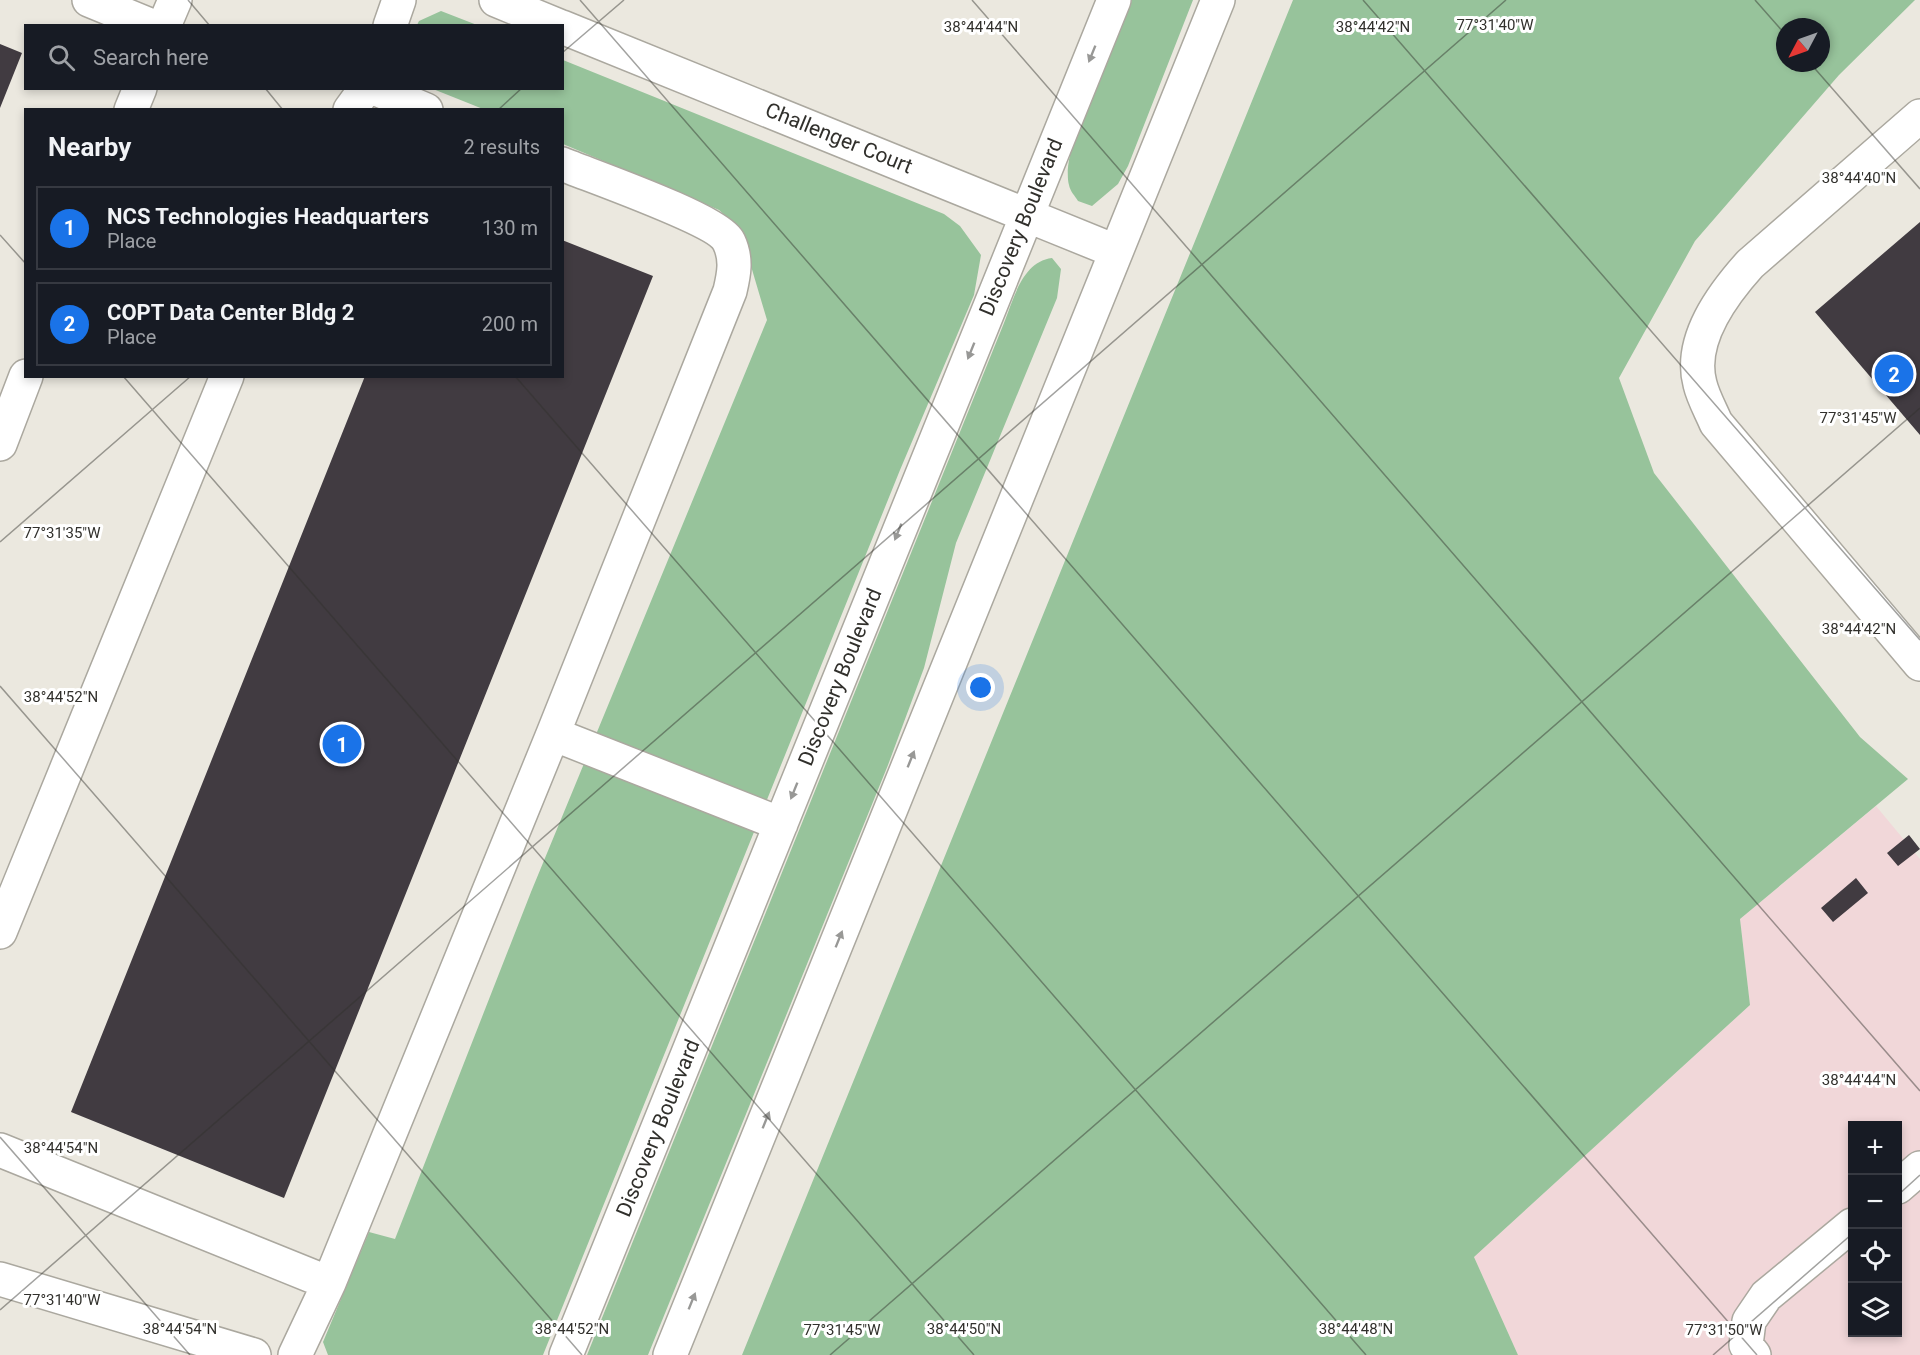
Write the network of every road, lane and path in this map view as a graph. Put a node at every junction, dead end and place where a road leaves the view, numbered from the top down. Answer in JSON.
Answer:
{"nodes":[{"id":1,"x":89,"y":0,"type":"edge"},
{"id":2,"x":175,"y":0,"type":"edge"},
{"id":3,"x":399,"y":0,"type":"edge"},
{"id":4,"x":496,"y":0,"type":"edge"},
{"id":5,"x":1114,"y":0,"type":"edge"},
{"id":6,"x":1218,"y":0,"type":"edge"},
{"id":7,"x":147,"y":24,"type":"edge"},
{"id":8,"x":165,"y":24,"type":"edge"},
{"id":9,"x":391,"y":24,"type":"edge"},
{"id":10,"x":556,"y":24,"type":"edge"},
{"id":11,"x":564,"y":27,"type":"edge"},
{"id":12,"x":139,"y":90,"type":"edge"},
{"id":13,"x":365,"y":90,"type":"edge"},
{"id":14,"x":379,"y":90,"type":"edge"},
{"id":15,"x":132,"y":108,"type":"edge"},
{"id":16,"x":351,"y":108,"type":"edge"},
{"id":17,"x":421,"y":108,"type":"edge"},
{"id":18,"x":1920,"y":116,"type":"edge"},
{"id":19,"x":564,"y":165,"type":"edge"},
{"id":20,"x":1026,"y":215,"type":"junction"},
{"id":21,"x":1115,"y":251,"type":"junction"},
{"id":22,"x":25,"y":378,"type":"edge"},
{"id":23,"x":226,"y":378,"type":"edge"},
{"id":24,"x":0,"y":444,"type":"edge"},
{"id":25,"x":1920,"y":664,"type":"edge"},
{"id":26,"x":553,"y":734,"type":"junction"},
{"id":27,"x":781,"y":824,"type":"junction"},
{"id":28,"x":0,"y":932,"type":"edge"},
{"id":29,"x":0,"y":1150,"type":"edge"},
{"id":30,"x":1920,"y":1168,"type":"edge"},
{"id":31,"x":1902,"y":1184,"type":"edge"},
{"id":32,"x":1848,"y":1228,"type":"edge"},
{"id":33,"x":0,"y":1279,"type":"edge"},
{"id":34,"x":329,"y":1283,"type":"junction"},
{"id":35,"x":254,"y":1355,"type":"edge"},
{"id":36,"x":295,"y":1355,"type":"edge"},
{"id":37,"x":566,"y":1355,"type":"edge"},
{"id":38,"x":670,"y":1355,"type":"edge"},
{"id":39,"x":1754,"y":1355,"type":"edge"}],
"edges":[{"from":1,"to":7,"type":"street"},
{"from":2,"to":8,"type":"street"},
{"from":3,"to":9,"type":"street"},
{"from":4,"to":10,"type":"street","name":"Challenger Court"},
{"from":5,"to":20,"type":"street","name":"Discovery Boulevard","one_way":true},
{"from":6,"to":21,"type":"street"},
{"from":11,"to":20,"type":"street","name":"Challenger Court"},
{"from":12,"to":15,"type":"street"},
{"from":13,"to":16,"type":"street"},
{"from":14,"to":17,"type":"street"},
{"from":18,"to":25,"type":"street"},
{"from":19,"to":26,"type":"street"},
{"from":20,"to":21,"type":"street","name":"Challenger Court"},
{"from":20,"to":27,"type":"street","name":"Discovery Boulevard","one_way":true},
{"from":38,"to":21,"type":"street","one_way":true},
{"from":22,"to":24,"type":"street"},
{"from":23,"to":28,"type":"street"},
{"from":26,"to":27,"type":"street"},
{"from":26,"to":34,"type":"street"},
{"from":27,"to":37,"type":"street","name":"Discovery Boulevard"},
{"from":29,"to":34,"type":"street"},
{"from":30,"to":31,"type":"street"},
{"from":32,"to":39,"type":"street"},
{"from":33,"to":35,"type":"street"},
{"from":34,"to":36,"type":"street"}]}
